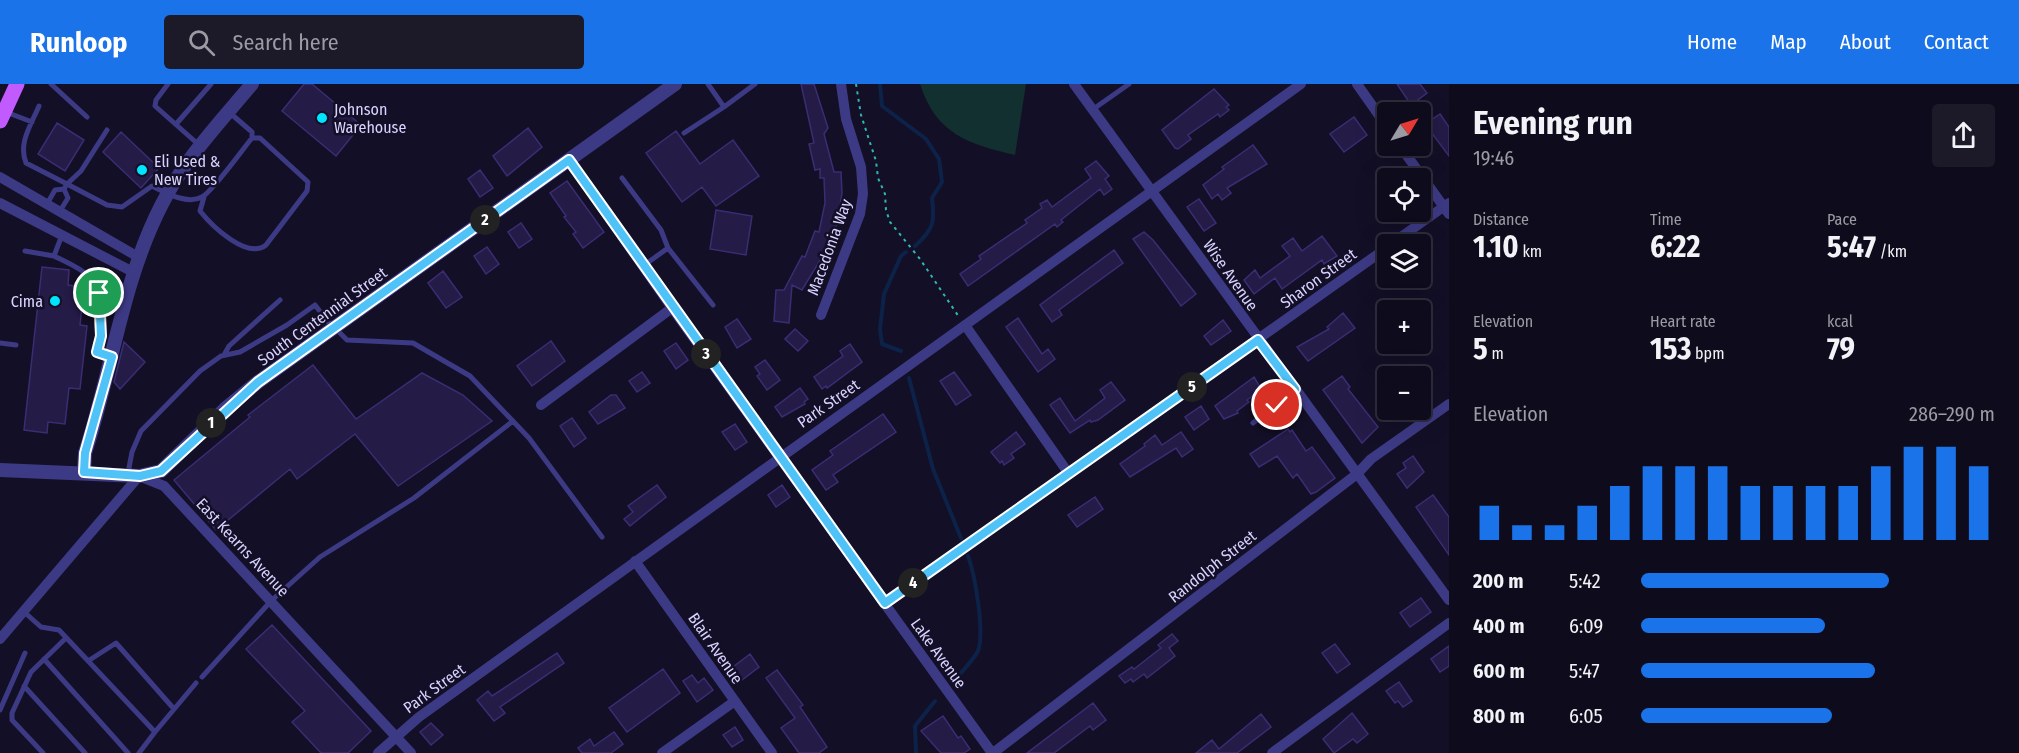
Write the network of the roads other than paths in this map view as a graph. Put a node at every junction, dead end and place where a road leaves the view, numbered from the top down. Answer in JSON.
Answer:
{"nodes":[{"id":1,"x":17,"y":84,"type":"edge"},
{"id":2,"x":51,"y":84,"type":"edge"},
{"id":3,"x":168,"y":84,"type":"edge"},
{"id":4,"x":211,"y":84,"type":"edge"},
{"id":5,"x":252,"y":84,"type":"edge"},
{"id":6,"x":675,"y":84,"type":"edge"},
{"id":7,"x":708,"y":84,"type":"edge"},
{"id":8,"x":755,"y":84,"type":"edge"},
{"id":9,"x":841,"y":84,"type":"edge"},
{"id":10,"x":1074,"y":84,"type":"edge"},
{"id":11,"x":1129,"y":84,"type":"edge"},
{"id":12,"x":1301,"y":84,"type":"edge"},
{"id":13,"x":1357,"y":84,"type":"edge"},
{"id":14,"x":3,"y":106,"type":"edge"},
{"id":15,"x":39,"y":106,"type":"dead end"},
{"id":16,"x":724,"y":107,"type":"junction"},
{"id":17,"x":1092,"y":110,"type":"junction"},
{"id":18,"x":229,"y":112,"type":"junction"},
{"id":19,"x":1377,"y":112,"type":"edge"},
{"id":20,"x":87,"y":117,"type":"dead end"},
{"id":21,"x":32,"y":122,"type":"junction"},
{"id":22,"x":177,"y":123,"type":"junction"},
{"id":23,"x":107,"y":130,"type":"dead end"},
{"id":24,"x":684,"y":133,"type":"dead end"},
{"id":25,"x":252,"y":138,"type":"junction"},
{"id":26,"x":200,"y":146,"type":"junction"},
{"id":27,"x":1408,"y":156,"type":"edge"},
{"id":28,"x":569,"y":160,"type":"junction"},
{"id":29,"x":0,"y":177,"type":"edge"},
{"id":30,"x":622,"y":178,"type":"dead end"},
{"id":31,"x":65,"y":186,"type":"junction"},
{"id":32,"x":1151,"y":191,"type":"junction"},
{"id":33,"x":167,"y":194,"type":"junction"},
{"id":34,"x":204,"y":197,"type":"junction"},
{"id":35,"x":0,"y":203,"type":"edge"},
{"id":36,"x":46,"y":206,"type":"junction"},
{"id":37,"x":1447,"y":208,"type":"edge"},
{"id":38,"x":59,"y":213,"type":"junction"},
{"id":39,"x":1407,"y":234,"type":"edge"},
{"id":40,"x":62,"y":235,"type":"junction"},
{"id":41,"x":668,"y":248,"type":"junction"},
{"id":42,"x":25,"y":251,"type":"dead end"},
{"id":43,"x":1377,"y":255,"type":"edge"},
{"id":44,"x":54,"y":256,"type":"junction"},
{"id":45,"x":140,"y":258,"type":"junction"},
{"id":46,"x":643,"y":266,"type":"junction"},
{"id":47,"x":135,"y":273,"type":"junction"},
{"id":48,"x":280,"y":300,"type":"dead end"},
{"id":49,"x":713,"y":305,"type":"dead end"},
{"id":50,"x":672,"y":308,"type":"junction"},
{"id":51,"x":821,"y":315,"type":"dead end"},
{"id":52,"x":965,"y":325,"type":"junction"},
{"id":53,"x":334,"y":328,"type":"junction"},
{"id":54,"x":1258,"y":340,"type":"junction"},
{"id":55,"x":0,"y":343,"type":"edge"},
{"id":56,"x":16,"y":345,"type":"dead end"},
{"id":57,"x":224,"y":356,"type":"junction"},
{"id":58,"x":112,"y":357,"type":"junction"},
{"id":59,"x":1295,"y":389,"type":"junction"},
{"id":60,"x":1449,"y":404,"type":"edge"},
{"id":61,"x":541,"y":405,"type":"dead end"},
{"id":62,"x":513,"y":421,"type":"junction"},
{"id":63,"x":1253,"y":423,"type":"dead end"},
{"id":64,"x":779,"y":456,"type":"junction"},
{"id":65,"x":0,"y":471,"type":"edge"},
{"id":66,"x":84,"y":472,"type":"junction"},
{"id":67,"x":1069,"y":474,"type":"junction"},
{"id":68,"x":1357,"y":474,"type":"junction"},
{"id":69,"x":134,"y":475,"type":"junction"},
{"id":70,"x":602,"y":537,"type":"dead end"},
{"id":71,"x":635,"y":561,"type":"junction"},
{"id":72,"x":1449,"y":600,"type":"edge"},
{"id":73,"x":271,"y":601,"type":"junction"},
{"id":74,"x":885,"y":603,"type":"junction"},
{"id":75,"x":24,"y":611,"type":"junction"},
{"id":76,"x":1449,"y":623,"type":"edge"},
{"id":77,"x":66,"y":638,"type":"junction"},
{"id":78,"x":0,"y":639,"type":"edge"},
{"id":79,"x":25,"y":653,"type":"dead end"},
{"id":80,"x":44,"y":659,"type":"junction"},
{"id":81,"x":88,"y":661,"type":"junction"},
{"id":82,"x":202,"y":677,"type":"dead end"},
{"id":83,"x":196,"y":683,"type":"dead end"},
{"id":84,"x":24,"y":686,"type":"junction"},
{"id":85,"x":735,"y":701,"type":"junction"},
{"id":86,"x":174,"y":709,"type":"junction"},
{"id":87,"x":0,"y":710,"type":"edge"},
{"id":88,"x":155,"y":732,"type":"junction"},
{"id":89,"x":396,"y":735,"type":"junction"},
{"id":90,"x":43,"y":753,"type":"edge"},
{"id":91,"x":85,"y":753,"type":"edge"},
{"id":92,"x":128,"y":753,"type":"edge"},
{"id":93,"x":139,"y":753,"type":"edge"},
{"id":94,"x":378,"y":753,"type":"edge"},
{"id":95,"x":411,"y":753,"type":"edge"},
{"id":96,"x":662,"y":753,"type":"edge"},
{"id":97,"x":772,"y":753,"type":"edge"},
{"id":98,"x":993,"y":753,"type":"edge"},
{"id":99,"x":1272,"y":753,"type":"edge"}],
"edges":[{"from":1,"to":14,"type":"main road"},
{"from":2,"to":20,"type":"lane"},
{"from":3,"to":22,"type":"lane"},
{"from":4,"to":22,"type":"lane"},
{"from":5,"to":18,"type":"street"},
{"from":6,"to":28,"type":"street","name":"South Centennial Street"},
{"from":7,"to":16,"type":"lane"},
{"from":8,"to":16,"type":"lane"},
{"from":9,"to":51,"type":"street","name":"Macedonia Way"},
{"from":10,"to":17,"type":"street","name":"Wise Avenue"},
{"from":11,"to":17,"type":"lane"},
{"from":12,"to":32,"type":"street","name":"Park Street"},
{"from":13,"to":19,"type":"street"},
{"from":14,"to":21,"type":"lane"},
{"from":15,"to":21,"type":"lane"},
{"from":16,"to":24,"type":"lane"},
{"from":17,"to":32,"type":"street","name":"Wise Avenue"},
{"from":18,"to":25,"type":"lane"},
{"from":18,"to":26,"type":"street"},
{"from":21,"to":31,"type":"lane"},
{"from":22,"to":26,"type":"lane"},
{"from":23,"to":31,"type":"lane"},
{"from":25,"to":34,"type":"lane"},
{"from":25,"to":34,"type":"lane"},
{"from":26,"to":33,"type":"street"},
{"from":27,"to":37,"type":"street"},
{"from":28,"to":46,"type":"street","name":"Lake Avenue"},
{"from":28,"to":53,"type":"street","name":"South Centennial Street"},
{"from":29,"to":36,"type":"street"},
{"from":30,"to":41,"type":"lane"},
{"from":31,"to":33,"type":"lane"},
{"from":31,"to":36,"type":"lane"},
{"from":31,"to":38,"type":"lane"},
{"from":32,"to":52,"type":"street","name":"Park Street"},
{"from":32,"to":54,"type":"street","name":"Wise Avenue"},
{"from":33,"to":34,"type":"lane"},
{"from":33,"to":45,"type":"street"},
{"from":35,"to":40,"type":"street"},
{"from":36,"to":38,"type":"street"},
{"from":37,"to":39,"type":"street","name":"Sharon Street"},
{"from":38,"to":45,"type":"street"},
{"from":40,"to":44,"type":"lane"},
{"from":40,"to":47,"type":"street"},
{"from":41,"to":46,"type":"lane"},
{"from":41,"to":49,"type":"lane"},
{"from":42,"to":44,"type":"lane"},
{"from":43,"to":54,"type":"street","name":"Sharon Street"},
{"from":44,"to":58,"type":"lane"},
{"from":45,"to":47,"type":"street"},
{"from":46,"to":50,"type":"street","name":"Lake Avenue"},
{"from":47,"to":58,"type":"street"},
{"from":48,"to":57,"type":"lane"},
{"from":50,"to":61,"type":"street"},
{"from":50,"to":64,"type":"street","name":"Lake Avenue"},
{"from":52,"to":64,"type":"street","name":"Park Street"},
{"from":52,"to":67,"type":"street"},
{"from":53,"to":57,"type":"lane"},
{"from":53,"to":62,"type":"lane"},
{"from":53,"to":69,"type":"street","name":"South Centennial Street"},
{"from":54,"to":59,"type":"street","name":"Wise Avenue"},
{"from":54,"to":67,"type":"street","name":"Sharon Street"},
{"from":55,"to":56,"type":"lane"},
{"from":57,"to":69,"type":"lane"},
{"from":58,"to":66,"type":"street"},
{"from":59,"to":63,"type":"lane"},
{"from":59,"to":68,"type":"street","name":"Wise Avenue"},
{"from":60,"to":68,"type":"street","name":"Randolph Street"},
{"from":62,"to":70,"type":"lane"},
{"from":62,"to":73,"type":"lane"},
{"from":64,"to":71,"type":"street","name":"Park Street"},
{"from":64,"to":74,"type":"street","name":"Lake Avenue"},
{"from":65,"to":66,"type":"street","name":"East Kearns Avenue"},
{"from":66,"to":69,"type":"street","name":"East Kearns Avenue"},
{"from":67,"to":74,"type":"street","name":"Sharon Street"},
{"from":68,"to":72,"type":"street","name":"Wise Avenue"},
{"from":68,"to":98,"type":"street","name":"Randolph Street"},
{"from":69,"to":73,"type":"street","name":"East Kearns Avenue"},
{"from":69,"to":75,"type":"street","name":"South Centennial Street"},
{"from":71,"to":85,"type":"street","name":"Blair Avenue"},
{"from":71,"to":89,"type":"street","name":"Park Street"},
{"from":73,"to":82,"type":"lane"},
{"from":73,"to":89,"type":"street","name":"East Kearns Avenue"},
{"from":74,"to":98,"type":"street","name":"Lake Avenue"},
{"from":75,"to":77,"type":"lane"},
{"from":75,"to":78,"type":"street","name":"South Centennial Street"},
{"from":76,"to":99,"type":"street"},
{"from":77,"to":80,"type":"lane"},
{"from":77,"to":81,"type":"lane"},
{"from":79,"to":87,"type":"lane"},
{"from":80,"to":84,"type":"lane"},
{"from":80,"to":92,"type":"lane"},
{"from":81,"to":86,"type":"lane"},
{"from":81,"to":88,"type":"lane"},
{"from":83,"to":86,"type":"lane"},
{"from":84,"to":90,"type":"lane"},
{"from":84,"to":91,"type":"lane"},
{"from":85,"to":96,"type":"street"},
{"from":85,"to":97,"type":"street","name":"Blair Avenue"},
{"from":86,"to":88,"type":"lane"},
{"from":88,"to":93,"type":"lane"},
{"from":89,"to":94,"type":"street","name":"Park Street"},
{"from":89,"to":95,"type":"street","name":"East Kearns Avenue"}]}
